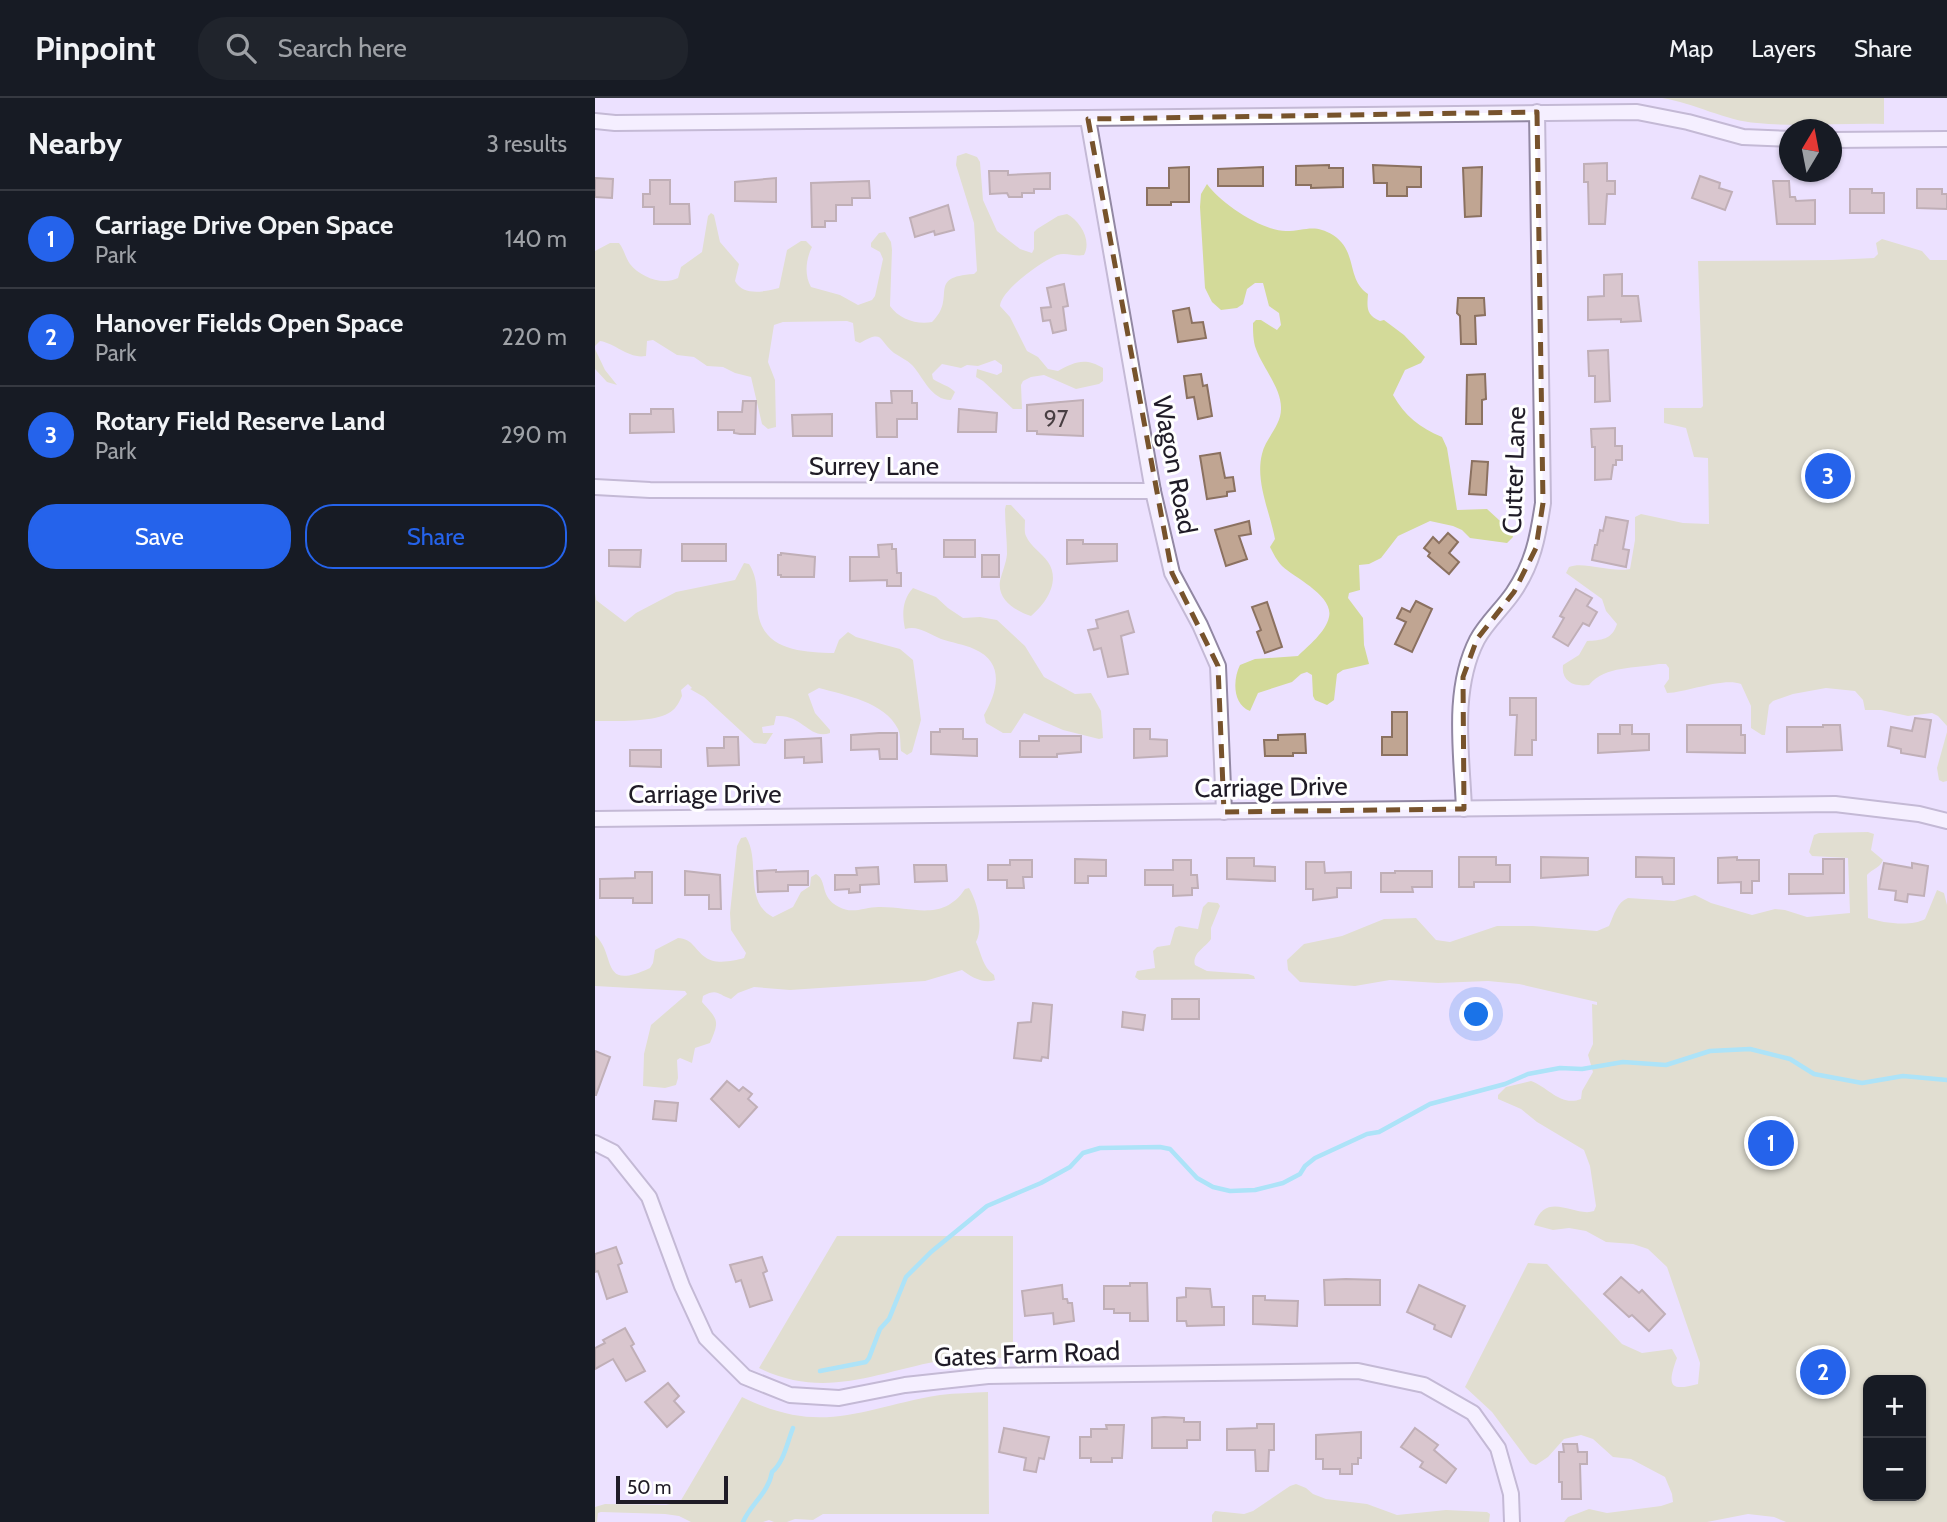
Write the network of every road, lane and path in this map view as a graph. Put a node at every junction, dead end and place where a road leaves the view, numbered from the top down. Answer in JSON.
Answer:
{"nodes":[{"id":1,"x":1537,"y":112,"type":"junction"},
{"id":2,"x":1088,"y":119,"type":"junction"},
{"id":3,"x":595,"y":121,"type":"edge"},
{"id":4,"x":1779,"y":138,"type":"edge"},
{"id":5,"x":1947,"y":139,"type":"edge"},
{"id":6,"x":1842,"y":140,"type":"edge"},
{"id":7,"x":595,"y":487,"type":"edge"},
{"id":8,"x":1153,"y":491,"type":"junction"},
{"id":9,"x":1464,"y":809,"type":"junction"},
{"id":10,"x":1224,"y":812,"type":"junction"},
{"id":11,"x":595,"y":819,"type":"edge"},
{"id":12,"x":1947,"y":821,"type":"edge"},
{"id":13,"x":595,"y":1143,"type":"edge"},
{"id":14,"x":1512,"y":1522,"type":"edge"}],
"edges":[{"from":1,"to":2,"type":"street"},
{"from":1,"to":4,"type":"street"},
{"from":1,"to":9,"type":"street","name":"Cutter Lane"},
{"from":2,"to":3,"type":"street"},
{"from":2,"to":8,"type":"street","name":"Wagon Road"},
{"from":5,"to":6,"type":"street"},
{"from":7,"to":8,"type":"street","name":"Surrey Lane"},
{"from":8,"to":10,"type":"street","name":"Wagon Road"},
{"from":9,"to":10,"type":"street","name":"Carriage Drive"},
{"from":9,"to":12,"type":"street","name":"Carriage Drive"},
{"from":10,"to":11,"type":"street","name":"Carriage Drive"},
{"from":13,"to":14,"type":"street","name":"Gates Farm Road"}]}
